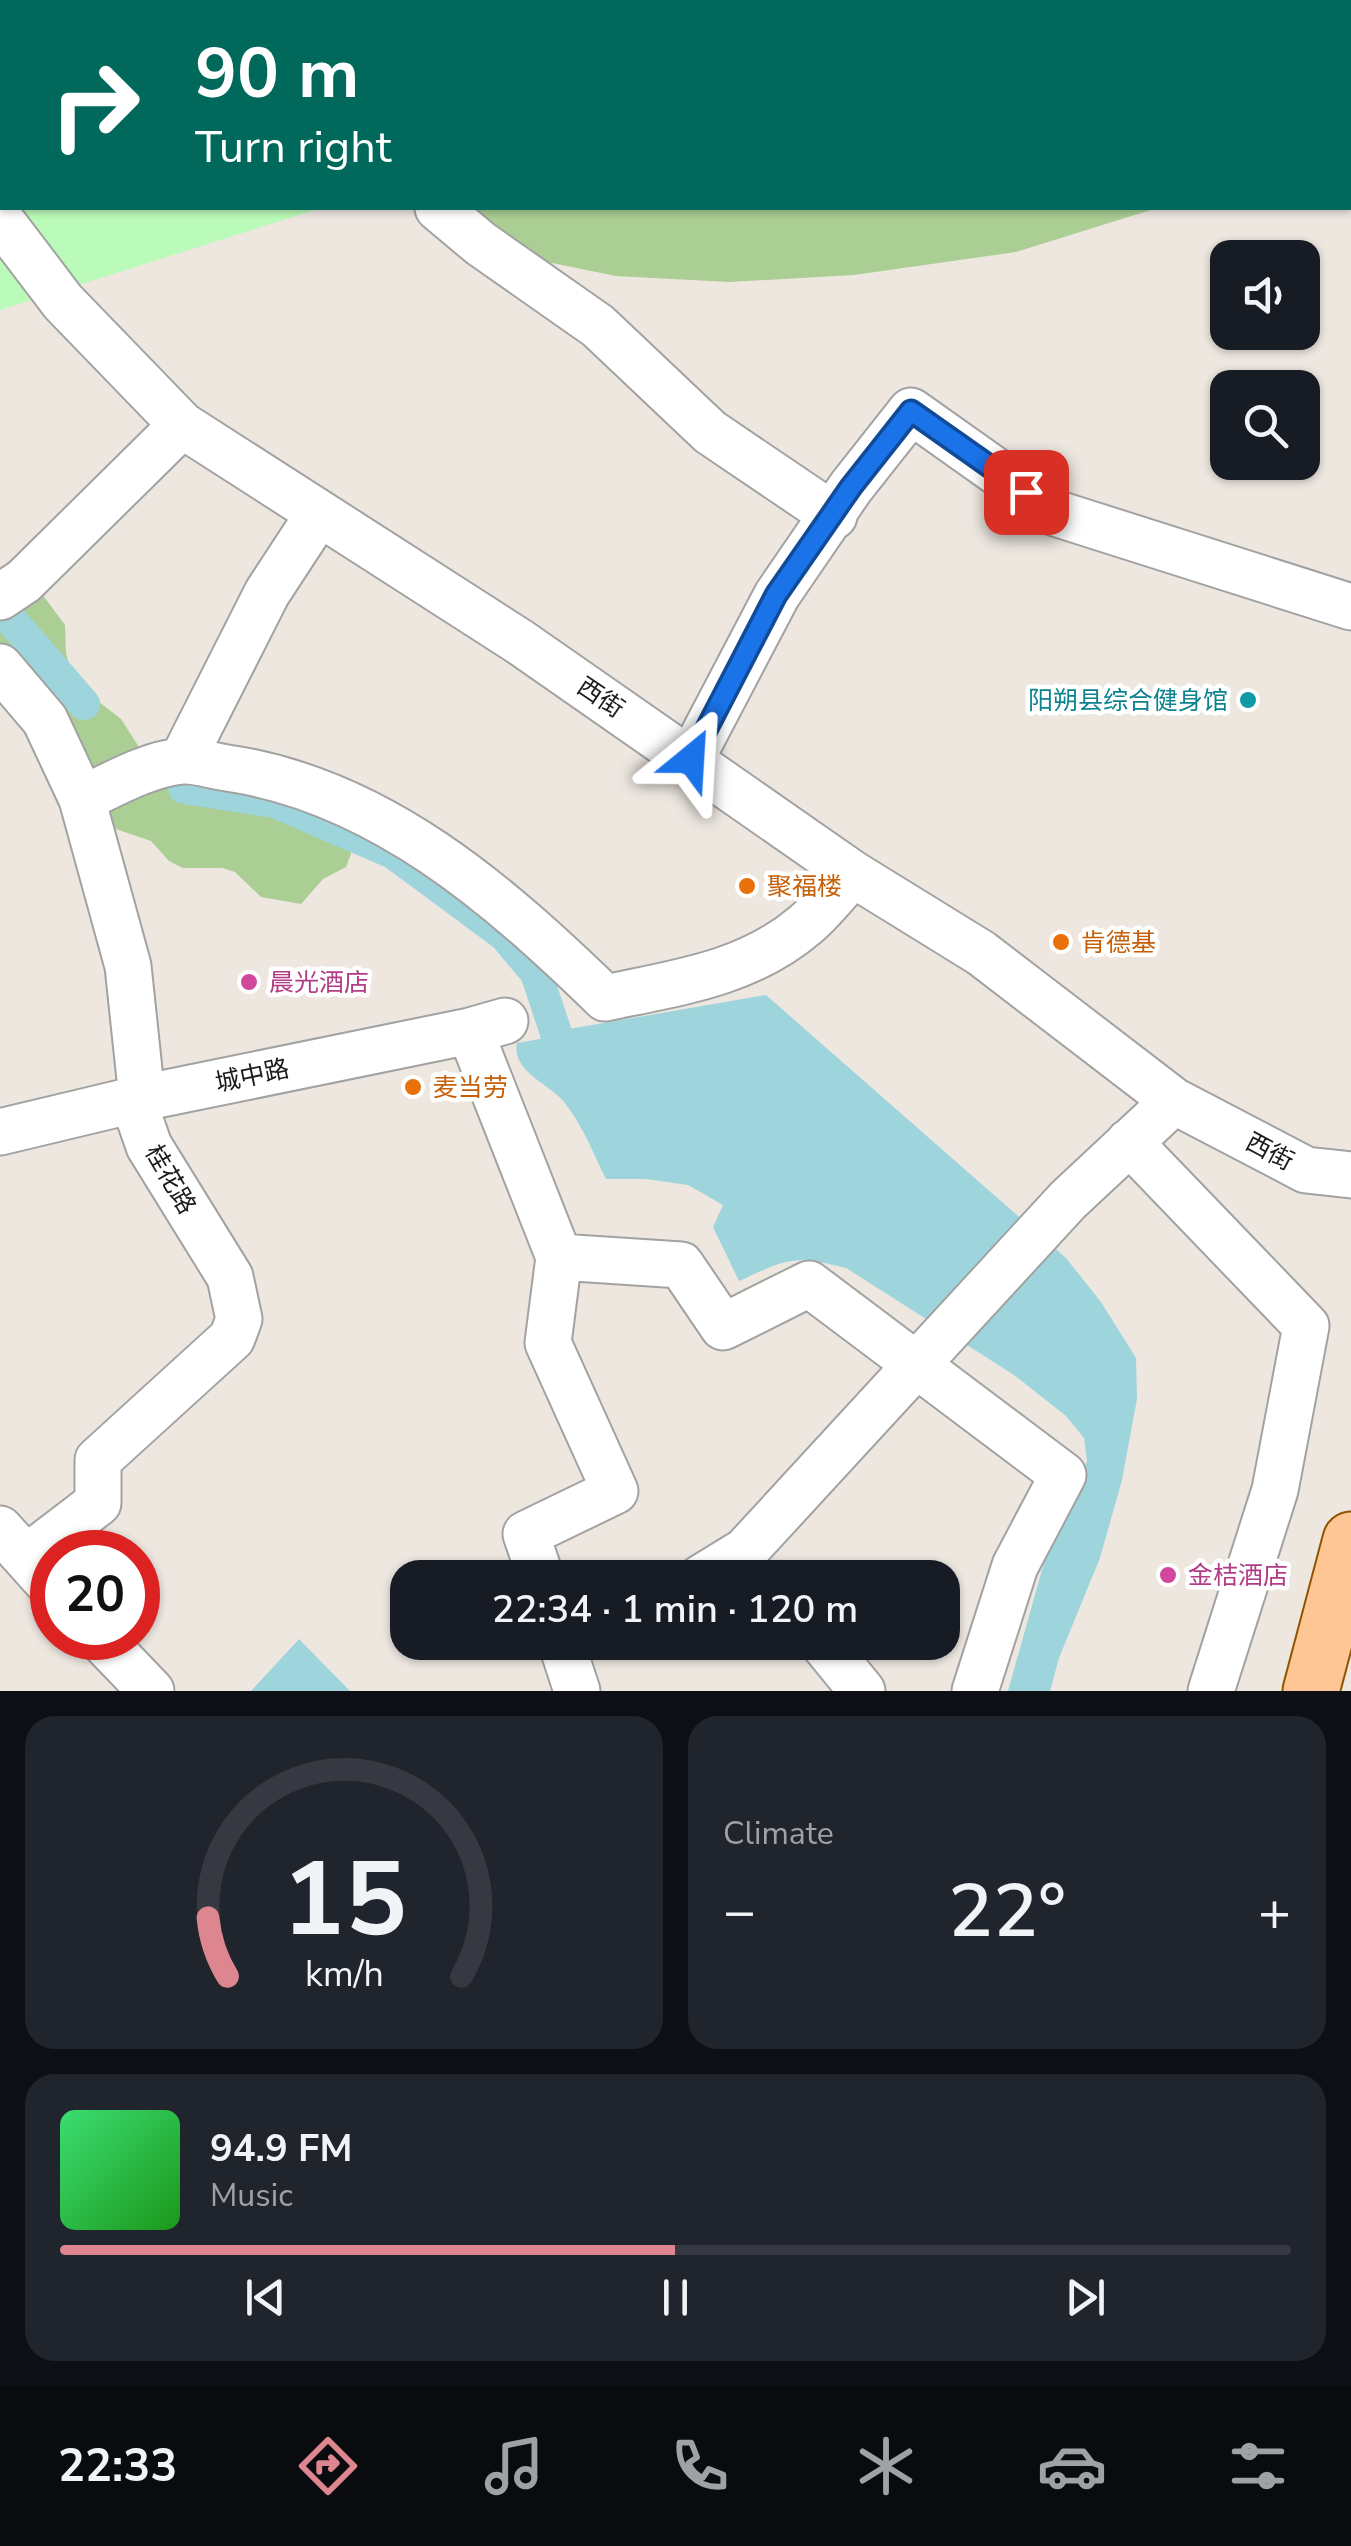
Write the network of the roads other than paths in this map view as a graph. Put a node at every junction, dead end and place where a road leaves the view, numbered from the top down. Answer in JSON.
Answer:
{"nodes":[{"id":1,"x":440,"y":210,"type":"edge"},
{"id":2,"x":0,"y":219,"type":"edge"},
{"id":3,"x":182,"y":424,"type":"junction"},
{"id":4,"x":318,"y":514,"type":"junction"},
{"id":5,"x":834,"y":516,"type":"junction"},
{"id":6,"x":12,"y":589,"type":"edge"},
{"id":7,"x":1351,"y":607,"type":"edge"},
{"id":8,"x":0,"y":667,"type":"edge"},
{"id":9,"x":691,"y":759,"type":"junction"},
{"id":10,"x":182,"y":762,"type":"junction"},
{"id":11,"x":82,"y":800,"type":"junction"},
{"id":12,"x":853,"y":874,"type":"junction"},
{"id":13,"x":142,"y":1098,"type":"junction"},
{"id":14,"x":1174,"y":1101,"type":"junction"},
{"id":15,"x":0,"y":1132,"type":"edge"},
{"id":16,"x":1129,"y":1142,"type":"junction"},
{"id":17,"x":1351,"y":1175,"type":"edge"},
{"id":18,"x":559,"y":1257,"type":"junction"},
{"id":19,"x":923,"y":1355,"type":"junction"},
{"id":20,"x":1351,"y":1540,"type":"edge"},
{"id":21,"x":26,"y":1558,"type":"edge"},
{"id":22,"x":534,"y":1560,"type":"edge"},
{"id":23,"x":759,"y":1560,"type":"edge"},
{"id":24,"x":1351,"y":1654,"type":"edge"},
{"id":25,"x":121,"y":1660,"type":"edge"},
{"id":26,"x":568,"y":1660,"type":"edge"},
{"id":27,"x":837,"y":1660,"type":"edge"},
{"id":28,"x":150,"y":1691,"type":"edge"},
{"id":29,"x":578,"y":1691,"type":"edge"},
{"id":30,"x":862,"y":1691,"type":"edge"},
{"id":31,"x":975,"y":1691,"type":"edge"},
{"id":32,"x":1211,"y":1691,"type":"edge"},
{"id":33,"x":1311,"y":1691,"type":"edge"},
{"id":34,"x":1341,"y":1691,"type":"edge"}],
"edges":[{"from":1,"to":5,"type":"street"},
{"from":2,"to":3,"type":"street","name":"西街"},
{"from":3,"to":4,"type":"street","name":"西街"},
{"from":3,"to":6,"type":"street"},
{"from":4,"to":9,"type":"street","name":"西街"},
{"from":4,"to":10,"type":"street"},
{"from":5,"to":7,"type":"street"},
{"from":5,"to":9,"type":"street"},
{"from":8,"to":11,"type":"street","name":"桂花路"},
{"from":9,"to":12,"type":"street","name":"西街"},
{"from":10,"to":11,"type":"street"},
{"from":10,"to":12,"type":"street"},
{"from":11,"to":13,"type":"street","name":"桂花路"},
{"from":12,"to":14,"type":"street","name":"西街"},
{"from":13,"to":15,"type":"street","name":"城中路"},
{"from":13,"to":18,"type":"street","name":"城中路"},
{"from":13,"to":21,"type":"street","name":"桂花路"},
{"from":14,"to":16,"type":"street"},
{"from":14,"to":17,"type":"street","name":"西街"},
{"from":16,"to":19,"type":"street"},
{"from":16,"to":32,"type":"street"},
{"from":18,"to":19,"type":"street"},
{"from":18,"to":22,"type":"street"},
{"from":19,"to":23,"type":"street"},
{"from":19,"to":31,"type":"street"},
{"from":20,"to":33,"type":"main road"},
{"from":24,"to":34,"type":"main road"},
{"from":25,"to":28,"type":"street"},
{"from":26,"to":29,"type":"street"},
{"from":27,"to":30,"type":"street"}]}
